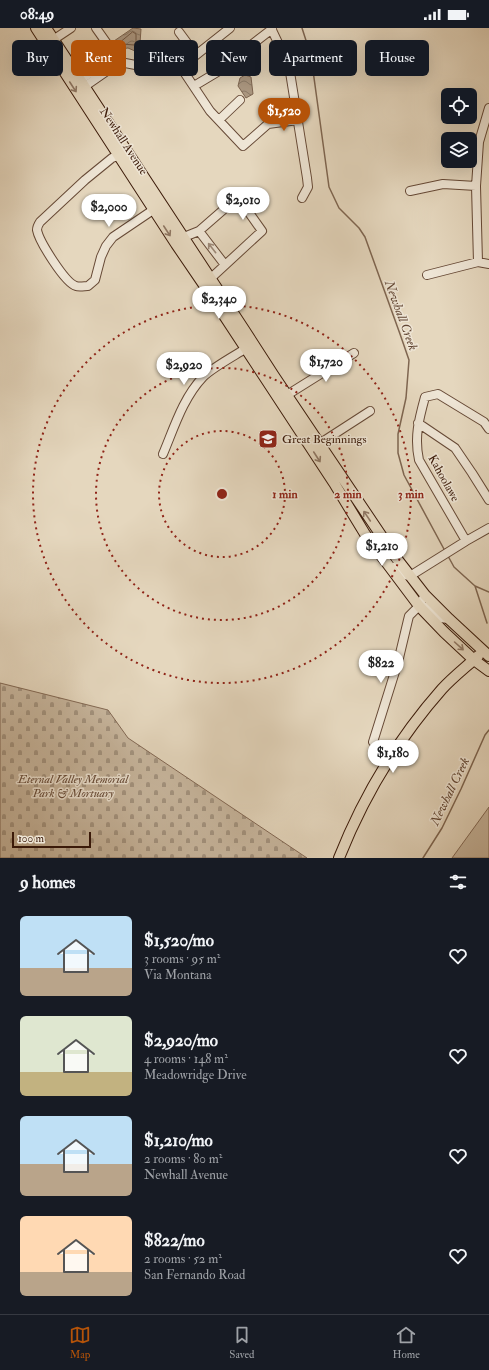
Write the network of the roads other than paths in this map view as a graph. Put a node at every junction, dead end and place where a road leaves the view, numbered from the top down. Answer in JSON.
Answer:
{"nodes":[{"id":1,"x":36,"y":28,"type":"edge"},
{"id":2,"x":46,"y":28,"type":"edge"},
{"id":3,"x":71,"y":28,"type":"edge"},
{"id":4,"x":96,"y":28,"type":"edge"},
{"id":5,"x":230,"y":28,"type":"edge"},
{"id":6,"x":272,"y":29,"type":"edge"},
{"id":7,"x":179,"y":32,"type":"dead end"},
{"id":8,"x":48,"y":40,"type":"edge"},
{"id":9,"x":49,"y":40,"type":"edge"},
{"id":10,"x":53,"y":40,"type":"edge"},
{"id":11,"x":105,"y":40,"type":"edge"},
{"id":12,"x":185,"y":40,"type":"edge"},
{"id":13,"x":258,"y":40,"type":"edge"},
{"id":14,"x":198,"y":53,"type":"edge"},
{"id":15,"x":63,"y":59,"type":"edge"},
{"id":16,"x":63,"y":64,"type":"edge"},
{"id":17,"x":92,"y":76,"type":"edge"},
{"id":18,"x":187,"y":76,"type":"edge"},
{"id":19,"x":210,"y":76,"type":"edge"},
{"id":20,"x":82,"y":83,"type":"junction"},
{"id":21,"x":194,"y":86,"type":"junction"},
{"id":22,"x":240,"y":100,"type":"dead end"},
{"id":23,"x":489,"y":108,"type":"edge"},
{"id":24,"x":219,"y":120,"type":"junction"},
{"id":25,"x":298,"y":120,"type":"junction"},
{"id":26,"x":118,"y":156,"type":"junction"},
{"id":27,"x":132,"y":157,"type":"junction"},
{"id":28,"x":476,"y":186,"type":"junction"},
{"id":29,"x":410,"y":191,"type":"dead end"},
{"id":30,"x":302,"y":198,"type":"dead end"},
{"id":31,"x":154,"y":210,"type":"junction"},
{"id":32,"x":199,"y":232,"type":"junction"},
{"id":33,"x":184,"y":237,"type":"junction"},
{"id":34,"x":478,"y":262,"type":"junction"},
{"id":35,"x":489,"y":264,"type":"edge"},
{"id":36,"x":225,"y":265,"type":"junction"},
{"id":37,"x":427,"y":275,"type":"dead end"},
{"id":38,"x":211,"y":278,"type":"junction"},
{"id":39,"x":206,"y":288,"type":"junction"},
{"id":40,"x":245,"y":331,"type":"junction"},
{"id":41,"x":245,"y":349,"type":"junction"},
{"id":42,"x":354,"y":353,"type":"dead end"},
{"id":43,"x":274,"y":376,"type":"junction"},
{"id":44,"x":287,"y":395,"type":"junction"},
{"id":45,"x":291,"y":410,"type":"junction"},
{"id":46,"x":370,"y":411,"type":"dead end"},
{"id":47,"x":418,"y":423,"type":"junction"},
{"id":48,"x":489,"y":429,"type":"edge"},
{"id":49,"x":319,"y":444,"type":"junction"},
{"id":50,"x":163,"y":454,"type":"dead end"},
{"id":51,"x":489,"y":500,"type":"edge"},
{"id":52,"x":489,"y":528,"type":"edge"},
{"id":53,"x":365,"y":534,"type":"junction"},
{"id":54,"x":466,"y":541,"type":"junction"},
{"id":55,"x":410,"y":576,"type":"junction"},
{"id":56,"x":425,"y":595,"type":"junction"},
{"id":57,"x":419,"y":606,"type":"junction"},
{"id":58,"x":449,"y":619,"type":"junction"},
{"id":59,"x":487,"y":651,"type":"edge"},
{"id":60,"x":474,"y":660,"type":"junction"},
{"id":61,"x":489,"y":671,"type":"edge"},
{"id":62,"x":391,"y":756,"type":"junction"},
{"id":63,"x":339,"y":858,"type":"edge"}],
"edges":[{"from":1,"to":8,"type":"main road","name":"Newhall Avenue"},
{"from":2,"to":9,"type":"main road","name":"Newhall Avenue"},
{"from":3,"to":10,"type":"street"},
{"from":4,"to":11,"type":"street"},
{"from":5,"to":14,"type":"street"},
{"from":6,"to":13,"type":"street"},
{"from":6,"to":25,"type":"street"},
{"from":7,"to":12,"type":"street"},
{"from":15,"to":20,"type":"main road","name":"Newhall Avenue"},
{"from":16,"to":26,"type":"main road","name":"Newhall Avenue","one_way":true},
{"from":17,"to":20,"type":"street"},
{"from":18,"to":21,"type":"street"},
{"from":19,"to":21,"type":"street"},
{"from":20,"to":27,"type":"main road","name":"Newhall Avenue"},
{"from":21,"to":24,"type":"street"},
{"from":22,"to":24,"type":"street"},
{"from":23,"to":28,"type":"street"},
{"from":24,"to":25,"type":"street"},
{"from":25,"to":30,"type":"street"},
{"from":26,"to":27,"type":"street"},
{"from":26,"to":31,"type":"main road","name":"Newhall Avenue"},
{"from":26,"to":31,"type":"street"},
{"from":27,"to":33,"type":"main road","name":"Newhall Avenue"},
{"from":28,"to":29,"type":"street"},
{"from":28,"to":34,"type":"street"},
{"from":31,"to":39,"type":"main road","name":"Newhall Avenue","one_way":true},
{"from":32,"to":33,"type":"street"},
{"from":36,"to":32,"type":"street","one_way":true},
{"from":32,"to":36,"type":"street"},
{"from":33,"to":38,"type":"main road","name":"Newhall Avenue"},
{"from":34,"to":35,"type":"street"},
{"from":34,"to":37,"type":"street"},
{"from":36,"to":38,"type":"street"},
{"from":38,"to":40,"type":"main road","name":"Newhall Avenue"},
{"from":39,"to":40,"type":"street"},
{"from":39,"to":41,"type":"main road","name":"Newhall Avenue"},
{"from":40,"to":43,"type":"main road","name":"Newhall Avenue"},
{"from":41,"to":43,"type":"main road"},
{"from":41,"to":45,"type":"main road","name":"Newhall Avenue"},
{"from":41,"to":50,"type":"street"},
{"from":42,"to":44,"type":"street"},
{"from":43,"to":44,"type":"main road","name":"Newhall Avenue"},
{"from":44,"to":45,"type":"main road","name":"Newhall Avenue"},
{"from":45,"to":49,"type":"main road"},
{"from":45,"to":53,"type":"main road","name":"Newhall Avenue","one_way":true},
{"from":46,"to":49,"type":"street"},
{"from":47,"to":48,"type":"street","name":"Kahoolawe"},
{"from":47,"to":51,"type":"street"},
{"from":47,"to":54,"type":"street","name":"Kahoolawe"},
{"from":55,"to":49,"type":"main road","one_way":true},
{"from":52,"to":54,"type":"street"},
{"from":53,"to":55,"type":"street"},
{"from":53,"to":57,"type":"main road","name":"Newhall Avenue"},
{"from":54,"to":55,"type":"street"},
{"from":55,"to":56,"type":"main road"},
{"from":56,"to":57,"type":"street"},
{"from":56,"to":58,"type":"main road"},
{"from":57,"to":58,"type":"street"},
{"from":57,"to":60,"type":"main road","name":"Newhall Avenue","one_way":true},
{"from":57,"to":62,"type":"street"},
{"from":58,"to":59,"type":"main road"},
{"from":59,"to":60,"type":"main road"},
{"from":60,"to":61,"type":"main road","name":"Newhall Avenue"},
{"from":60,"to":62,"type":"main road"},
{"from":62,"to":63,"type":"main road"}]}
